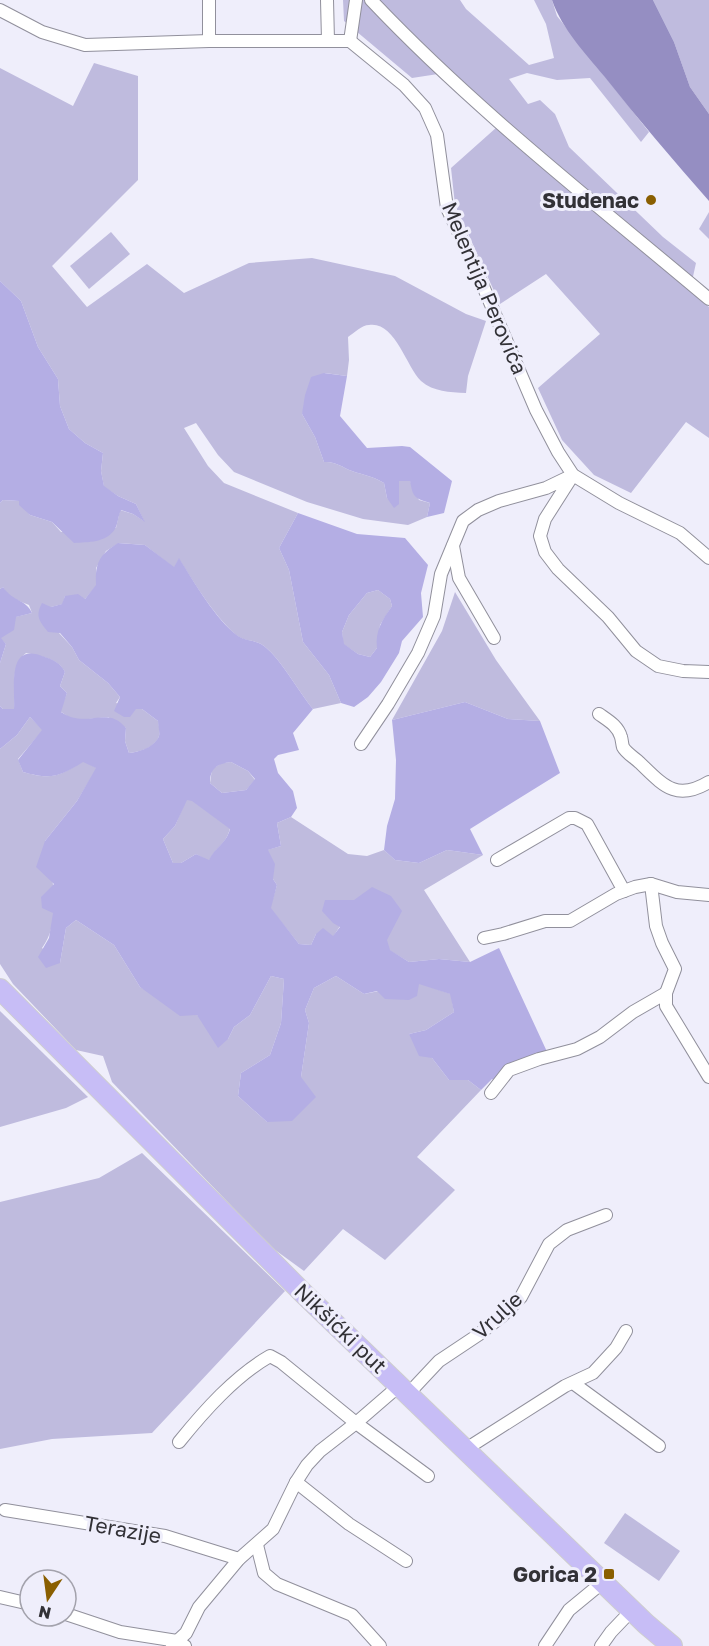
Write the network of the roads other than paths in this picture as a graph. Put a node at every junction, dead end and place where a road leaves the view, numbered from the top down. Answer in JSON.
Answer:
{"nodes":[{"id":1,"x":209,"y":0,"type":"edge"},
{"id":2,"x":327,"y":0,"type":"edge"},
{"id":3,"x":356,"y":0,"type":"edge"},
{"id":4,"x":371,"y":0,"type":"edge"},
{"id":5,"x":0,"y":10,"type":"edge"},
{"id":6,"x":328,"y":40,"type":"junction"},
{"id":7,"x":209,"y":41,"type":"junction"},
{"id":8,"x":350,"y":41,"type":"junction"},
{"id":9,"x":709,"y":299,"type":"edge"},
{"id":10,"x":573,"y":475,"type":"junction"},
{"id":11,"x":453,"y":546,"type":"junction"},
{"id":12,"x":709,"y":558,"type":"edge"},
{"id":13,"x":494,"y":638,"type":"dead end"},
{"id":14,"x":709,"y":672,"type":"edge"},
{"id":15,"x":599,"y":714,"type":"dead end"},
{"id":16,"x":361,"y":744,"type":"dead end"},
{"id":17,"x":709,"y":782,"type":"edge"},
{"id":18,"x":497,"y":860,"type":"dead end"},
{"id":19,"x":651,"y":884,"type":"junction"},
{"id":20,"x":624,"y":891,"type":"junction"},
{"id":21,"x":709,"y":895,"type":"edge"},
{"id":22,"x":483,"y":938,"type":"dead end"},
{"id":23,"x":0,"y":989,"type":"edge"},
{"id":24,"x":666,"y":993,"type":"junction"},
{"id":25,"x":709,"y":1077,"type":"edge"},
{"id":26,"x":491,"y":1093,"type":"dead end"},
{"id":27,"x":606,"y":1215,"type":"dead end"},
{"id":28,"x":626,"y":1331,"type":"dead end"},
{"id":29,"x":573,"y":1383,"type":"junction"},
{"id":30,"x":405,"y":1389,"type":"junction"},
{"id":31,"x":356,"y":1423,"type":"junction"},
{"id":32,"x":179,"y":1442,"type":"dead end"},
{"id":33,"x":659,"y":1446,"type":"dead end"},
{"id":34,"x":465,"y":1449,"type":"junction"},
{"id":35,"x":428,"y":1476,"type":"dead end"},
{"id":36,"x":296,"y":1482,"type":"junction"},
{"id":37,"x":5,"y":1510,"type":"dead end"},
{"id":38,"x":257,"y":1545,"type":"junction"},
{"id":39,"x":239,"y":1558,"type":"junction"},
{"id":40,"x":406,"y":1561,"type":"dead end"},
{"id":41,"x":603,"y":1582,"type":"junction"},
{"id":42,"x":0,"y":1597,"type":"edge"},
{"id":43,"x":18,"y":1601,"type":"edge"},
{"id":44,"x":632,"y":1610,"type":"junction"},
{"id":45,"x":78,"y":1618,"type":"edge"},
{"id":46,"x":178,"y":1644,"type":"edge"},
{"id":47,"x":380,"y":1646,"type":"edge"},
{"id":48,"x":545,"y":1646,"type":"edge"},
{"id":49,"x":601,"y":1646,"type":"edge"},
{"id":50,"x":672,"y":1646,"type":"edge"}],
"edges":[{"from":1,"to":7,"type":"street"},
{"from":2,"to":6,"type":"street"},
{"from":3,"to":8,"type":"street"},
{"from":4,"to":9,"type":"street"},
{"from":5,"to":7,"type":"street"},
{"from":6,"to":7,"type":"street"},
{"from":6,"to":8,"type":"street"},
{"from":8,"to":10,"type":"street","name":"Melentija Perovića"},
{"from":10,"to":11,"type":"street"},
{"from":10,"to":12,"type":"street","name":"Melentija Perovića"},
{"from":10,"to":14,"type":"street"},
{"from":11,"to":13,"type":"street"},
{"from":11,"to":16,"type":"street"},
{"from":15,"to":17,"type":"street"},
{"from":18,"to":20,"type":"street"},
{"from":19,"to":20,"type":"street"},
{"from":19,"to":21,"type":"street"},
{"from":19,"to":24,"type":"street"},
{"from":20,"to":22,"type":"street"},
{"from":23,"to":30,"type":"main road","name":"Nikšićki put"},
{"from":24,"to":25,"type":"street"},
{"from":24,"to":26,"type":"street"},
{"from":27,"to":30,"type":"street","name":"Vrulje"},
{"from":28,"to":29,"type":"street"},
{"from":29,"to":33,"type":"street"},
{"from":29,"to":34,"type":"street"},
{"from":30,"to":31,"type":"street"},
{"from":30,"to":34,"type":"main road","name":"Nikšićki put"},
{"from":31,"to":32,"type":"street"},
{"from":31,"to":35,"type":"street"},
{"from":31,"to":36,"type":"street"},
{"from":34,"to":41,"type":"main road","name":"Nikšićki put"},
{"from":36,"to":38,"type":"street"},
{"from":36,"to":40,"type":"street"},
{"from":37,"to":39,"type":"street","name":"Terazije"},
{"from":38,"to":39,"type":"street"},
{"from":38,"to":47,"type":"street"},
{"from":39,"to":46,"type":"street"},
{"from":41,"to":44,"type":"main road","name":"Nikšićki put"},
{"from":41,"to":48,"type":"street"},
{"from":42,"to":43,"type":"street"},
{"from":44,"to":49,"type":"street"},
{"from":44,"to":50,"type":"main road","name":"Nikšićki put"},
{"from":45,"to":46,"type":"street"}]}
